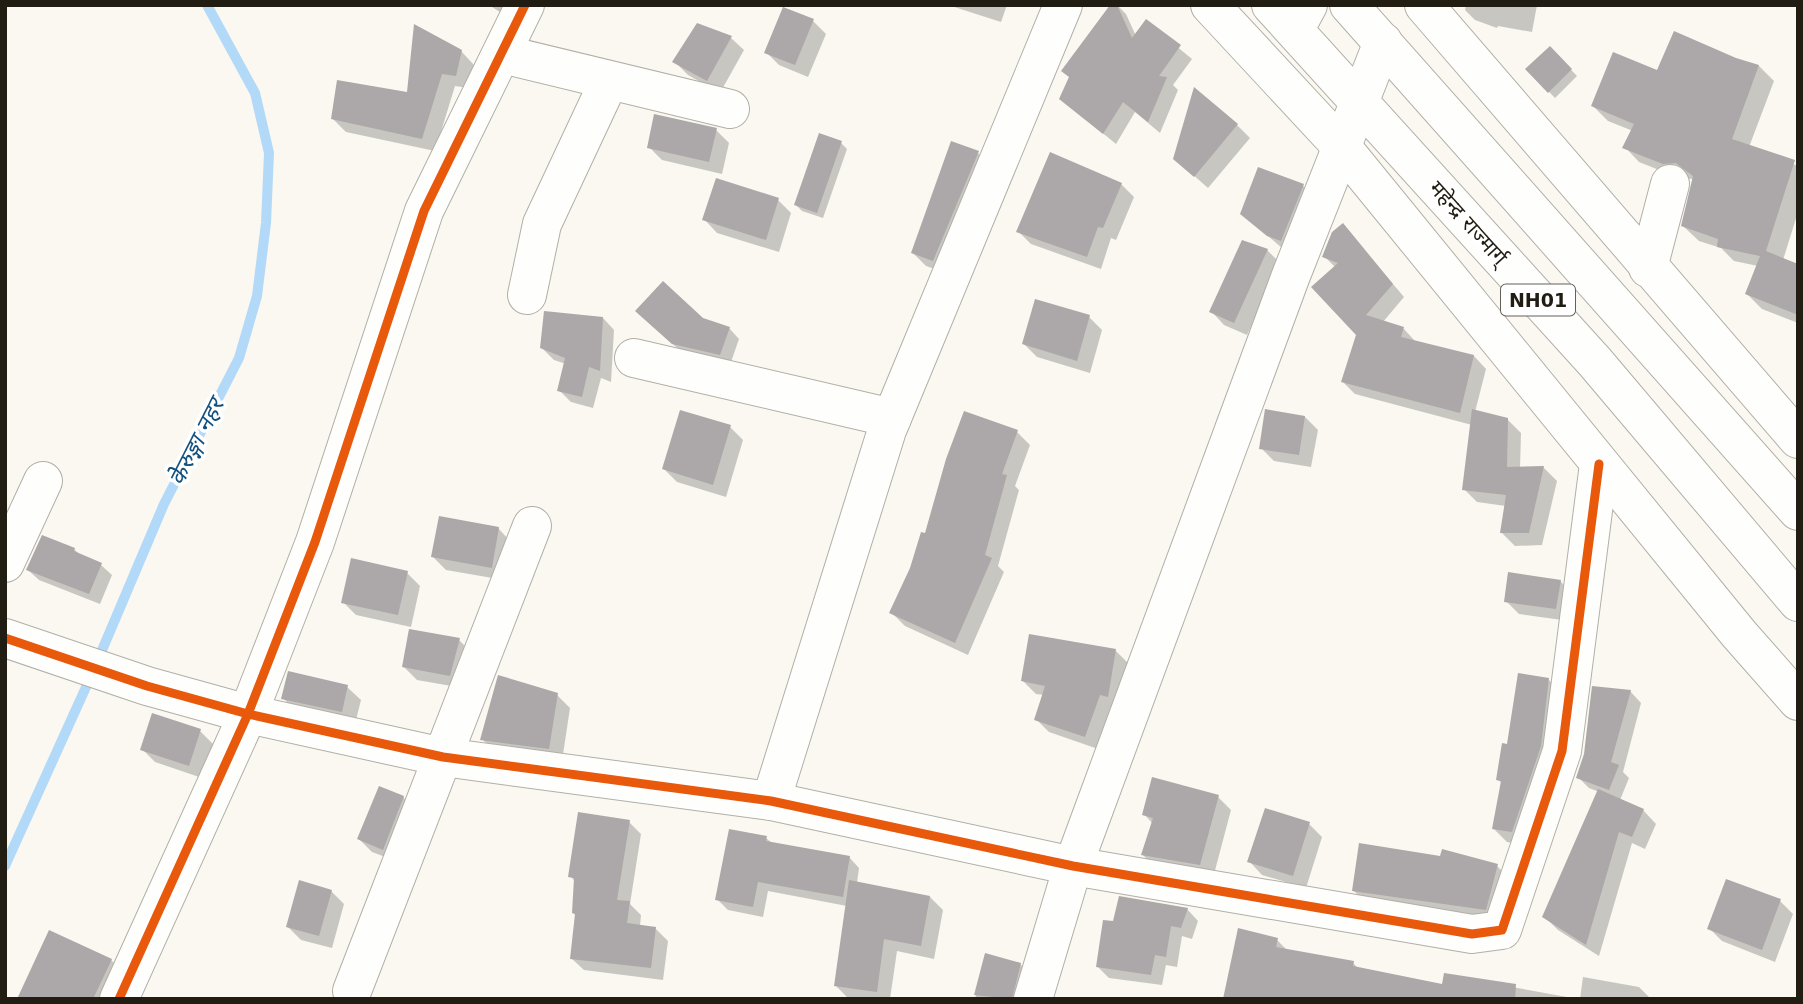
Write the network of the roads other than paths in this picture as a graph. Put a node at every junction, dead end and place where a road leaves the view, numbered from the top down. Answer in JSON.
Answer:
{"nodes":[{"id":1,"x":525,"y":5,"type":"edge"},
{"id":2,"x":1063,"y":5,"type":"edge"},
{"id":3,"x":1210,"y":5,"type":"edge"},
{"id":4,"x":1349,"y":5,"type":"edge"},
{"id":5,"x":1424,"y":5,"type":"edge"},
{"id":6,"x":1291,"y":13,"type":"edge"},
{"id":7,"x":1382,"y":43,"type":"junction"},
{"id":8,"x":502,"y":54,"type":"junction"},
{"id":9,"x":609,"y":81,"type":"junction"},
{"id":10,"x":1358,"y":102,"type":"junction"},
{"id":11,"x":730,"y":109,"type":"dead end"},
{"id":12,"x":1341,"y":146,"type":"junction"},
{"id":13,"x":1670,"y":184,"type":"dead end"},
{"id":14,"x":1648,"y":268,"type":"junction"},
{"id":15,"x":527,"y":295,"type":"dead end"},
{"id":16,"x":634,"y":358,"type":"dead end"},
{"id":17,"x":892,"y":418,"type":"junction"},
{"id":18,"x":1798,"y":439,"type":"edge"},
{"id":19,"x":1599,"y":464,"type":"junction"},
{"id":20,"x":43,"y":481,"type":"dead end"},
{"id":21,"x":1798,"y":511,"type":"edge"},
{"id":22,"x":533,"y":526,"type":"dead end"},
{"id":23,"x":5,"y":563,"type":"edge"},
{"id":24,"x":1798,"y":602,"type":"edge"},
{"id":25,"x":5,"y":638,"type":"edge"},
{"id":26,"x":1798,"y":701,"type":"edge"},
{"id":27,"x":248,"y":714,"type":"junction"},
{"id":28,"x":443,"y":757,"type":"junction"},
{"id":29,"x":771,"y":801,"type":"junction"},
{"id":30,"x":1073,"y":866,"type":"junction"},
{"id":31,"x":352,"y":991,"type":"dead end"},
{"id":32,"x":119,"y":999,"type":"edge"},
{"id":33,"x":1033,"y":999,"type":"edge"}],
"edges":[{"from":1,"to":8,"type":"main road"},
{"from":2,"to":17,"type":"main road"},
{"from":3,"to":12,"type":"main road"},
{"from":4,"to":7,"type":"main road","number":"NH01"},
{"from":5,"to":14,"type":"main road"},
{"from":6,"to":10,"type":"main road","name":"महेन्द्र राज्मार्ग्","number":"NH01"},
{"from":7,"to":10,"type":"main road"},
{"from":7,"to":21,"type":"main road","number":"NH01"},
{"from":8,"to":9,"type":"main road"},
{"from":8,"to":27,"type":"main road"},
{"from":9,"to":11,"type":"main road"},
{"from":9,"to":15,"type":"main road"},
{"from":10,"to":12,"type":"main road"},
{"from":10,"to":24,"type":"main road","name":"महेन्द्र राज्मार्ग्","number":"NH01"},
{"from":12,"to":19,"type":"main road"},
{"from":12,"to":30,"type":"main road"},
{"from":13,"to":14,"type":"main road"},
{"from":14,"to":18,"type":"main road"},
{"from":16,"to":17,"type":"main road"},
{"from":17,"to":29,"type":"main road"},
{"from":19,"to":26,"type":"main road"},
{"from":19,"to":30,"type":"main road"},
{"from":20,"to":23,"type":"main road"},
{"from":22,"to":28,"type":"main road"},
{"from":25,"to":27,"type":"main road"},
{"from":27,"to":28,"type":"main road"},
{"from":27,"to":32,"type":"main road"},
{"from":28,"to":29,"type":"main road"},
{"from":28,"to":31,"type":"main road"},
{"from":29,"to":30,"type":"main road"},
{"from":30,"to":33,"type":"main road"}]}
